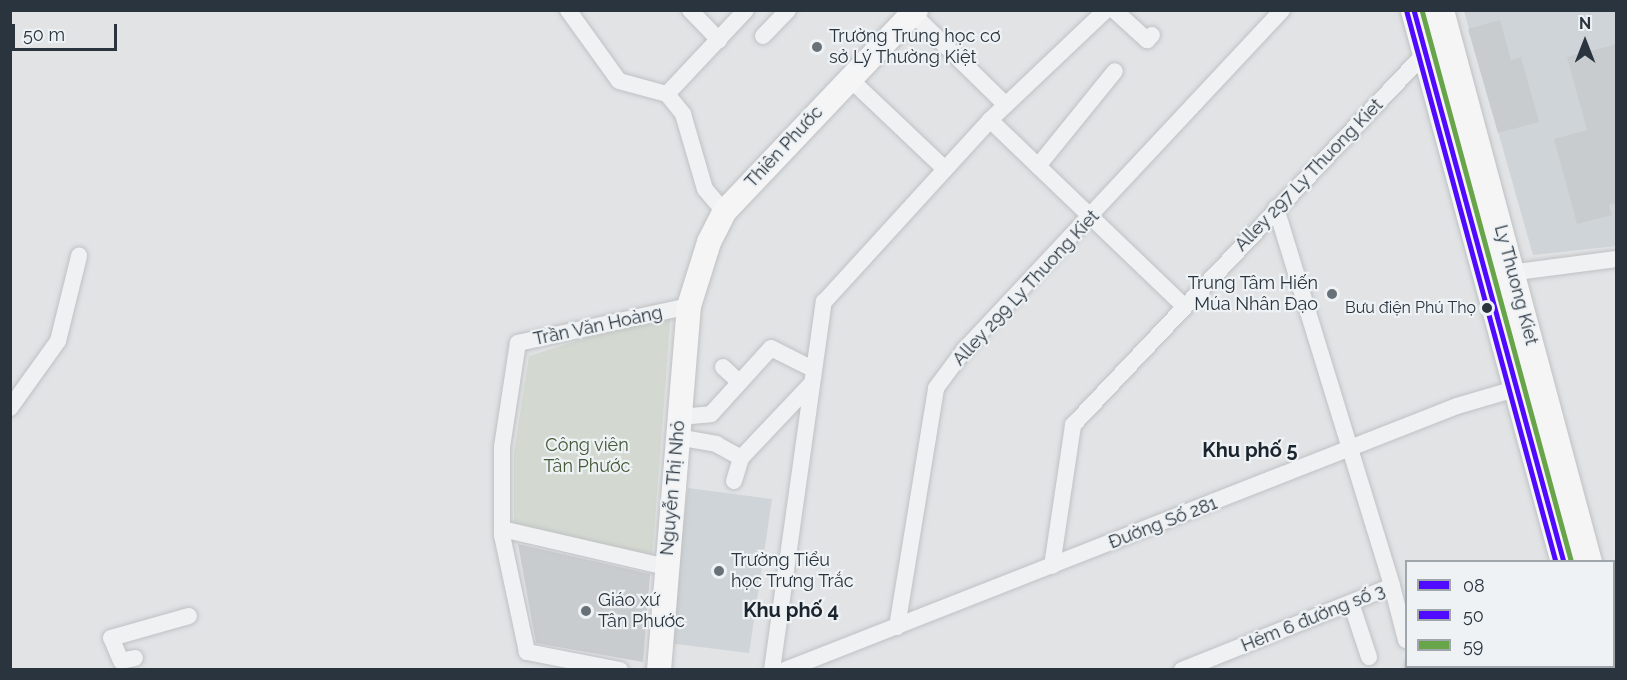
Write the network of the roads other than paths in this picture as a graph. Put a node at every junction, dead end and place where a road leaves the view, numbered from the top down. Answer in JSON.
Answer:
{"nodes":[{"id":1,"x":568,"y":10,"type":"edge"},
{"id":2,"x":690,"y":10,"type":"edge"},
{"id":3,"x":746,"y":10,"type":"edge"},
{"id":4,"x":788,"y":10,"type":"edge"},
{"id":5,"x":1282,"y":10,"type":"edge"},
{"id":6,"x":1413,"y":10,"type":"edge"},
{"id":7,"x":914,"y":12,"type":"edge"},
{"id":8,"x":1103,"y":12,"type":"edge"},
{"id":9,"x":1443,"y":21,"type":"edge"},
{"id":10,"x":1152,"y":35,"type":"dead end"},
{"id":11,"x":763,"y":36,"type":"dead end"},
{"id":12,"x":718,"y":40,"type":"junction"},
{"id":13,"x":1425,"y":53,"type":"junction"},
{"id":14,"x":1115,"y":71,"type":"dead end"},
{"id":15,"x":849,"y":78,"type":"junction"},
{"id":16,"x":668,"y":94,"type":"junction"},
{"id":17,"x":1005,"y":104,"type":"junction"},
{"id":18,"x":990,"y":120,"type":"junction"},
{"id":19,"x":1038,"y":166,"type":"junction"},
{"id":20,"x":944,"y":168,"type":"junction"},
{"id":21,"x":1276,"y":208,"type":"junction"},
{"id":22,"x":724,"y":212,"type":"junction"},
{"id":23,"x":1091,"y":217,"type":"junction"},
{"id":24,"x":79,"y":256,"type":"dead end"},
{"id":25,"x":1617,"y":259,"type":"edge"},
{"id":26,"x":1499,"y":274,"type":"junction"},
{"id":27,"x":688,"y":306,"type":"junction"},
{"id":28,"x":1184,"y":306,"type":"junction"},
{"id":29,"x":723,"y":367,"type":"dead end"},
{"id":30,"x":812,"y":376,"type":"junction"},
{"id":31,"x":1543,"y":381,"type":"junction"},
{"id":32,"x":739,"y":382,"type":"junction"},
{"id":33,"x":1515,"y":389,"type":"junction"},
{"id":34,"x":10,"y":408,"type":"edge"},
{"id":35,"x":678,"y":427,"type":"junction"},
{"id":36,"x":1347,"y":452,"type":"junction"},
{"id":37,"x":741,"y":458,"type":"junction"},
{"id":38,"x":734,"y":481,"type":"dead end"},
{"id":39,"x":502,"y":529,"type":"junction"},
{"id":40,"x":1564,"y":560,"type":"edge"},
{"id":41,"x":1588,"y":560,"type":"edge"},
{"id":42,"x":1052,"y":566,"type":"junction"},
{"id":43,"x":666,"y":567,"type":"junction"},
{"id":44,"x":1392,"y":586,"type":"junction"},
{"id":45,"x":1351,"y":603,"type":"junction"},
{"id":46,"x":189,"y":616,"type":"dead end"},
{"id":47,"x":897,"y":627,"type":"junction"},
{"id":48,"x":1405,"y":633,"type":"edge"},
{"id":49,"x":1369,"y":657,"type":"dead end"},
{"id":50,"x":135,"y":658,"type":"dead end"},
{"id":51,"x":792,"y":668,"type":"edge"},
{"id":52,"x":620,"y":669,"type":"edge"},
{"id":53,"x":658,"y":669,"type":"edge"},
{"id":54,"x":772,"y":669,"type":"edge"},
{"id":55,"x":1182,"y":669,"type":"edge"}],
"edges":[{"from":1,"to":16,"type":"street"},
{"from":2,"to":12,"type":"street"},
{"from":3,"to":12,"type":"street"},
{"from":4,"to":11,"type":"street"},
{"from":5,"to":23,"type":"street","name":"Alley 299 Ly Thuong Kiet"},
{"from":6,"to":13,"type":"main road","name":"Ly Thuong Kiet"},
{"from":7,"to":15,"type":"street","name":"Thiên Phước"},
{"from":7,"to":17,"type":"street"},
{"from":8,"to":10,"type":"street"},
{"from":8,"to":17,"type":"street"},
{"from":9,"to":13,"type":"street","name":"Alley 297 Ly Thuong Kiet"},
{"from":9,"to":26,"type":"main road","name":"Ly Thuong Kiet"},
{"from":12,"to":16,"type":"street"},
{"from":13,"to":21,"type":"street","name":"Alley 297 Ly Thuong Kiet"},
{"from":13,"to":26,"type":"main road","name":"Ly Thuong Kiet"},
{"from":14,"to":19,"type":"street"},
{"from":15,"to":20,"type":"street"},
{"from":15,"to":22,"type":"street","name":"Thiên Phước"},
{"from":16,"to":22,"type":"street"},
{"from":17,"to":18,"type":"street"},
{"from":18,"to":19,"type":"street"},
{"from":18,"to":20,"type":"street"},
{"from":19,"to":23,"type":"street"},
{"from":20,"to":30,"type":"street"},
{"from":21,"to":28,"type":"street","name":"Alley 297 Ly Thuong Kiet"},
{"from":21,"to":36,"type":"street"},
{"from":22,"to":27,"type":"street","name":"Thiên Phước"},
{"from":23,"to":28,"type":"street"},
{"from":23,"to":47,"type":"street","name":"Alley 299 Ly Thuong Kiet"},
{"from":24,"to":34,"type":"street"},
{"from":25,"to":26,"type":"street"},
{"from":26,"to":31,"type":"main road","name":"Ly Thuong Kiet"},
{"from":26,"to":33,"type":"main road","name":"Ly Thuong Kiet"},
{"from":27,"to":35,"type":"street","name":"Nguyễn Thị Nhỏ"},
{"from":27,"to":39,"type":"street","name":"Trần Văn Hoàng"},
{"from":28,"to":42,"type":"street","name":"Alley 297 Ly Thuong Kiet"},
{"from":29,"to":32,"type":"street"},
{"from":30,"to":32,"type":"street"},
{"from":30,"to":37,"type":"street"},
{"from":30,"to":54,"type":"street"},
{"from":31,"to":33,"type":"street","name":"Đường Số 281"},
{"from":31,"to":41,"type":"main road","name":"Ly Thuong Kiet"},
{"from":32,"to":35,"type":"street"},
{"from":33,"to":36,"type":"street","name":"Đường Số 281"},
{"from":33,"to":40,"type":"main road","name":"Ly Thuong Kiet"},
{"from":35,"to":37,"type":"street"},
{"from":35,"to":43,"type":"street","name":"Nguyễn Thị Nhỏ"},
{"from":36,"to":42,"type":"street","name":"Đường Số 281"},
{"from":36,"to":44,"type":"street"},
{"from":37,"to":38,"type":"street"},
{"from":39,"to":43,"type":"street"},
{"from":39,"to":52,"type":"street","name":"Trần Văn Hoàng"},
{"from":42,"to":47,"type":"street","name":"Đường Số 281"},
{"from":43,"to":53,"type":"street","name":"Nguyễn Thị Nhỏ"},
{"from":44,"to":45,"type":"street","name":"Hẻm 6 đường số 3"},
{"from":44,"to":48,"type":"street","name":"Hẻm 6 đường số 3"},
{"from":45,"to":49,"type":"street"},
{"from":45,"to":55,"type":"street","name":"Hẻm 6 đường số 3"},
{"from":46,"to":50,"type":"street"},
{"from":47,"to":51,"type":"street","name":"Đường Số 281"}]}
